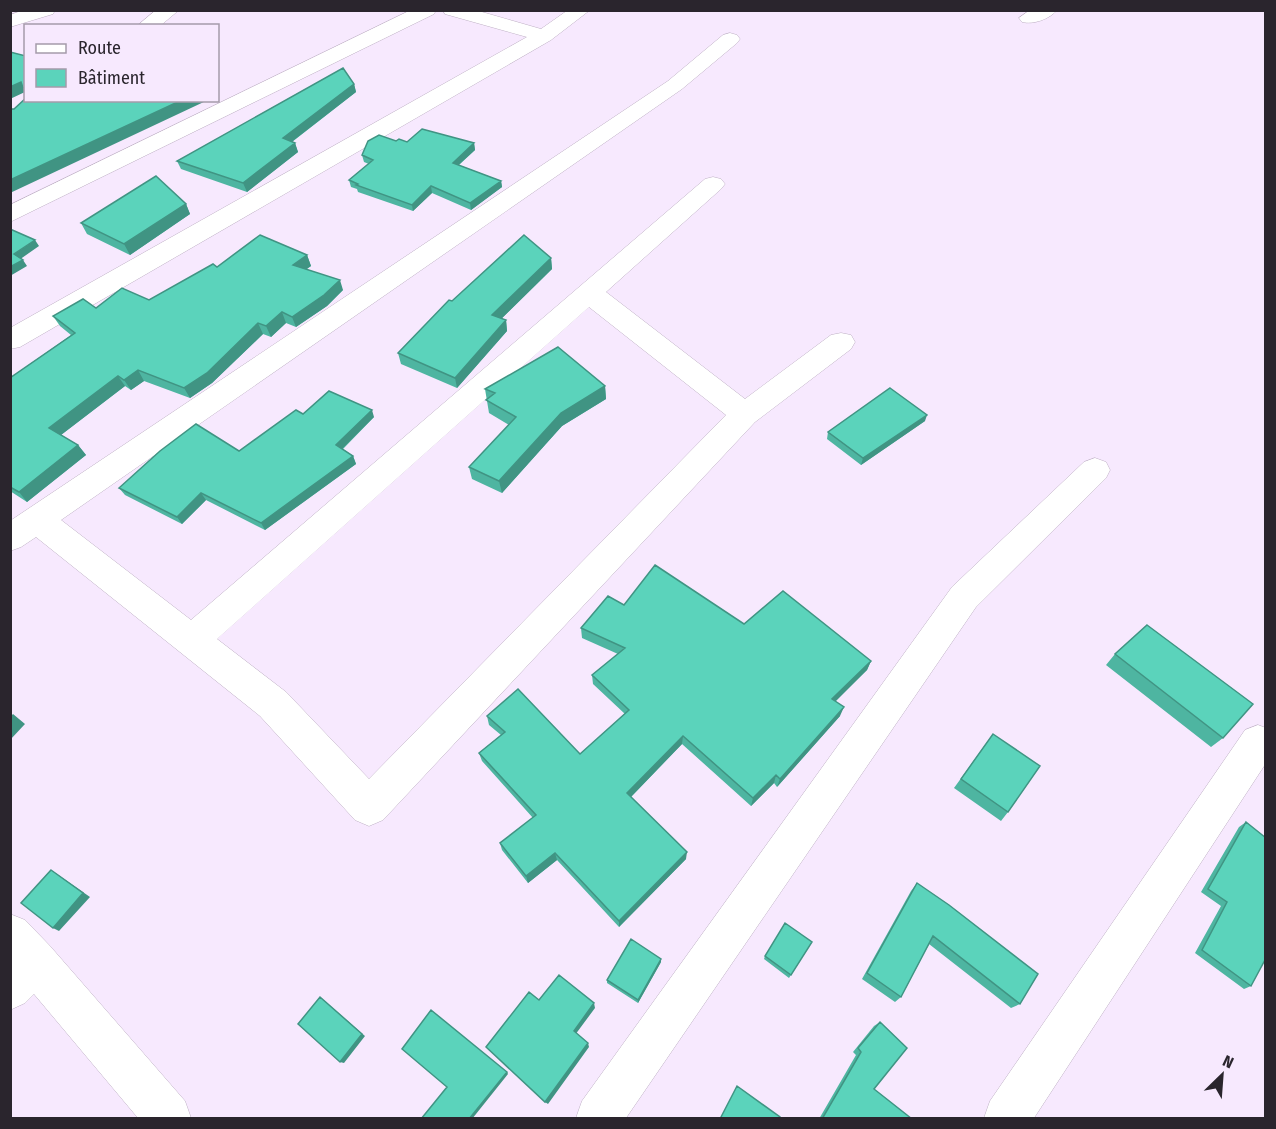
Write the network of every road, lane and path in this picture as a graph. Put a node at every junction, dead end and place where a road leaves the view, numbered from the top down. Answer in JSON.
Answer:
{"nodes":[{"id":1,"x":46,"y":10,"type":"edge"},
{"id":2,"x":170,"y":10,"type":"edge"},
{"id":3,"x":427,"y":10,"type":"edge"},
{"id":4,"x":452,"y":10,"type":"edge"},
{"id":5,"x":581,"y":10,"type":"edge"},
{"id":6,"x":1048,"y":10,"type":"edge"},
{"id":7,"x":1029,"y":18,"type":"dead end"},
{"id":8,"x":10,"y":21,"type":"edge"},
{"id":9,"x":149,"y":24,"type":"edge"},
{"id":10,"x":544,"y":36,"type":"junction"},
{"id":11,"x":730,"y":39,"type":"dead end"},
{"id":12,"x":713,"y":184,"type":"dead end"},
{"id":13,"x":10,"y":215,"type":"edge"},
{"id":14,"x":589,"y":293,"type":"junction"},
{"id":15,"x":10,"y":340,"type":"edge"},
{"id":16,"x":841,"y":342,"type":"dead end"},
{"id":17,"x":745,"y":414,"type":"junction"},
{"id":18,"x":1095,"y":470,"type":"dead end"},
{"id":19,"x":24,"y":529,"type":"edge"},
{"id":20,"x":192,"y":640,"type":"junction"},
{"id":21,"x":1258,"y":742,"type":"dead end"},
{"id":22,"x":19,"y":962,"type":"edge"},
{"id":23,"x":168,"y":1119,"type":"edge"},
{"id":24,"x":599,"y":1119,"type":"edge"},
{"id":25,"x":1007,"y":1119,"type":"edge"}],
"edges":[{"from":1,"to":8,"type":"street"},
{"from":2,"to":9,"type":"street"},
{"from":3,"to":13,"type":"street"},
{"from":4,"to":10,"type":"street"},
{"from":5,"to":10,"type":"street"},
{"from":6,"to":7,"type":"street"},
{"from":10,"to":15,"type":"street"},
{"from":11,"to":19,"type":"street"},
{"from":12,"to":14,"type":"street"},
{"from":14,"to":17,"type":"street"},
{"from":14,"to":20,"type":"street"},
{"from":16,"to":17,"type":"street"},
{"from":17,"to":20,"type":"street"},
{"from":18,"to":24,"type":"street"},
{"from":19,"to":20,"type":"street"},
{"from":21,"to":25,"type":"street"},
{"from":22,"to":23,"type":"street"}]}
